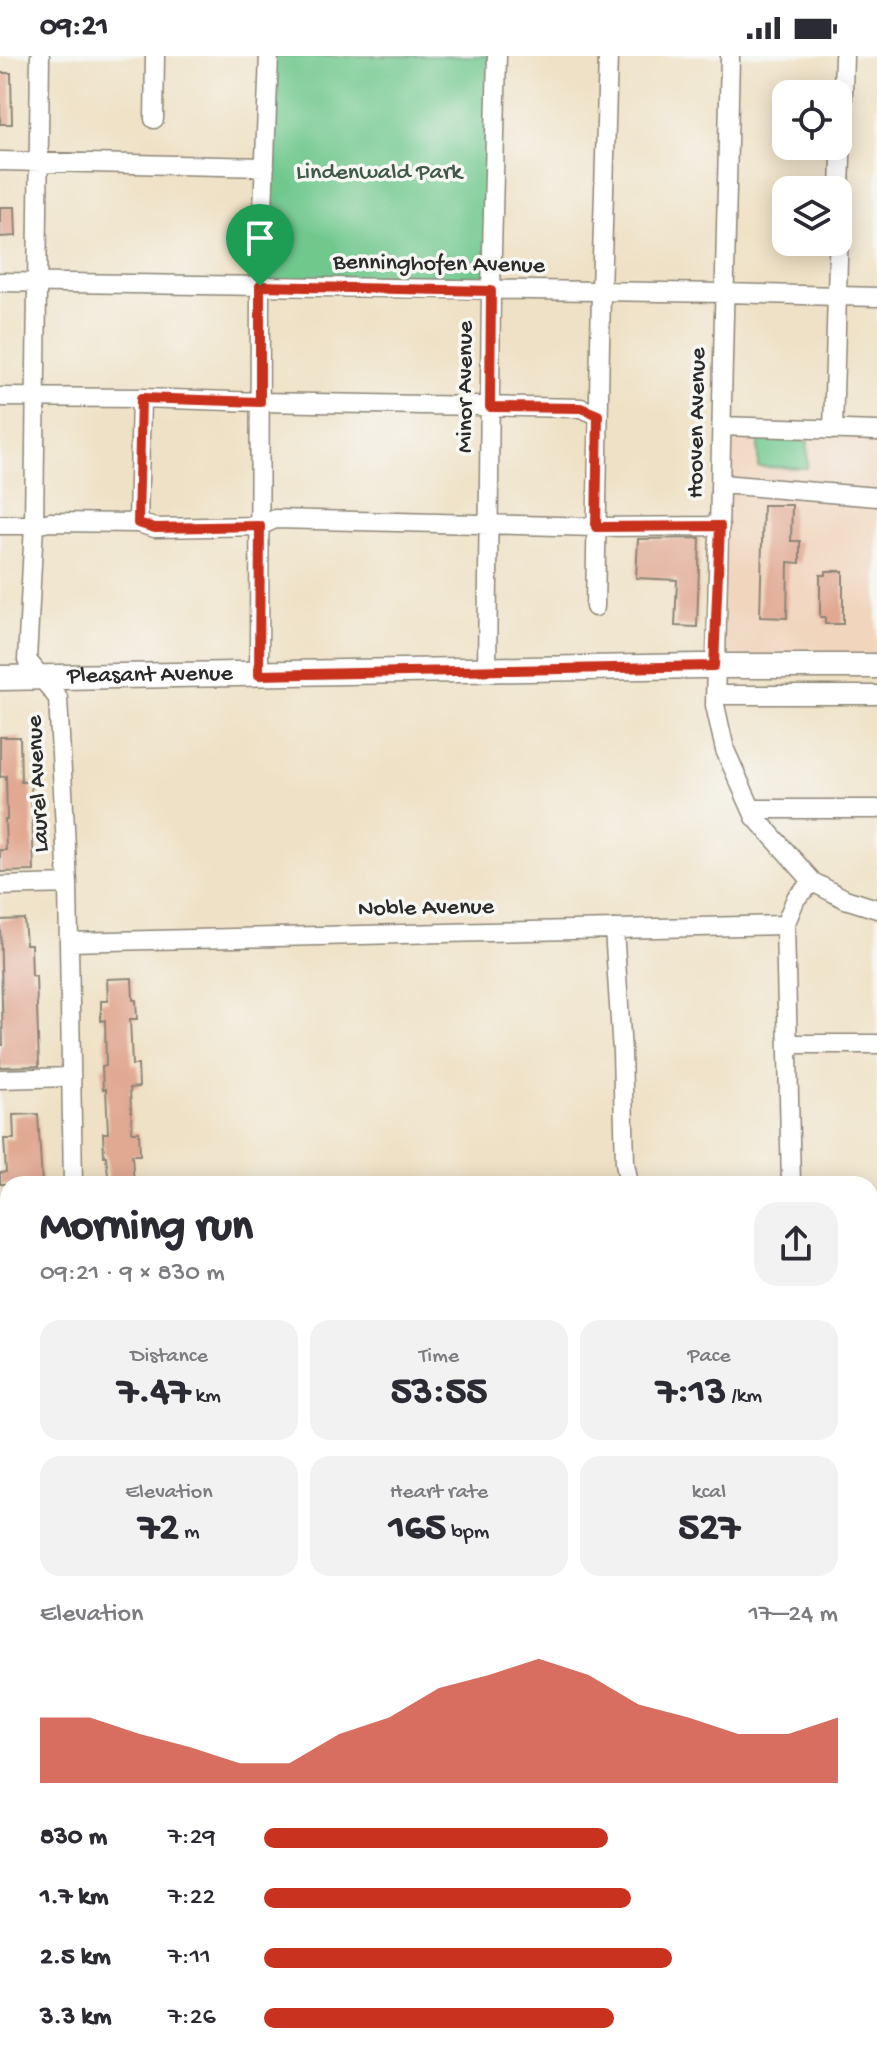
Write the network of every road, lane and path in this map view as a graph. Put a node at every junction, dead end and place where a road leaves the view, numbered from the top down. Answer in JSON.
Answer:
{"nodes":[{"id":1,"x":40,"y":56,"type":"edge"},
{"id":2,"x":155,"y":56,"type":"edge"},
{"id":3,"x":269,"y":56,"type":"edge"},
{"id":4,"x":497,"y":56,"type":"edge"},
{"id":5,"x":608,"y":56,"type":"edge"},
{"id":6,"x":730,"y":56,"type":"edge"},
{"id":7,"x":844,"y":56,"type":"edge"},
{"id":8,"x":154,"y":119,"type":"dead end"},
{"id":9,"x":0,"y":161,"type":"edge"},
{"id":10,"x":39,"y":161,"type":"junction"},
{"id":11,"x":265,"y":167,"type":"junction"},
{"id":12,"x":0,"y":282,"type":"edge"},
{"id":13,"x":37,"y":283,"type":"junction"},
{"id":14,"x":260,"y":286,"type":"junction"},
{"id":15,"x":491,"y":291,"type":"junction"},
{"id":16,"x":601,"y":292,"type":"junction"},
{"id":17,"x":724,"y":293,"type":"junction"},
{"id":18,"x":837,"y":296,"type":"junction"},
{"id":19,"x":877,"y":297,"type":"edge"},
{"id":20,"x":0,"y":397,"type":"edge"},
{"id":21,"x":141,"y":398,"type":"junction"},
{"id":22,"x":35,"y":399,"type":"junction"},
{"id":23,"x":260,"y":402,"type":"junction"},
{"id":24,"x":490,"y":407,"type":"junction"},
{"id":25,"x":598,"y":415,"type":"junction"},
{"id":26,"x":722,"y":426,"type":"junction"},
{"id":27,"x":833,"y":430,"type":"junction"},
{"id":28,"x":877,"y":431,"type":"edge"},
{"id":29,"x":721,"y":484,"type":"junction"},
{"id":30,"x":877,"y":497,"type":"edge"},
{"id":31,"x":138,"y":523,"type":"junction"},
{"id":32,"x":0,"y":525,"type":"edge"},
{"id":33,"x":34,"y":525,"type":"junction"},
{"id":34,"x":489,"y":525,"type":"junction"},
{"id":35,"x":260,"y":526,"type":"junction"},
{"id":36,"x":720,"y":526,"type":"junction"},
{"id":37,"x":596,"y":527,"type":"junction"},
{"id":38,"x":595,"y":607,"type":"dead end"},
{"id":39,"x":714,"y":666,"type":"junction"},
{"id":40,"x":877,"y":666,"type":"edge"},
{"id":41,"x":487,"y":671,"type":"junction"},
{"id":42,"x":259,"y":675,"type":"junction"},
{"id":43,"x":41,"y":677,"type":"junction"},
{"id":44,"x":0,"y":678,"type":"edge"},
{"id":45,"x":715,"y":695,"type":"junction"},
{"id":46,"x":877,"y":695,"type":"edge"},
{"id":47,"x":752,"y":809,"type":"junction"},
{"id":48,"x":877,"y":809,"type":"edge"},
{"id":49,"x":813,"y":882,"type":"junction"},
{"id":50,"x":68,"y":884,"type":"junction"},
{"id":51,"x":0,"y":886,"type":"edge"},
{"id":52,"x":877,"y":909,"type":"edge"},
{"id":53,"x":785,"y":925,"type":"junction"},
{"id":54,"x":614,"y":929,"type":"junction"},
{"id":55,"x":69,"y":942,"type":"junction"},
{"id":56,"x":788,"y":1044,"type":"junction"},
{"id":57,"x":877,"y":1044,"type":"edge"},
{"id":58,"x":71,"y":1077,"type":"junction"},
{"id":59,"x":0,"y":1079,"type":"edge"},
{"id":60,"x":73,"y":1176,"type":"edge"},
{"id":61,"x":627,"y":1176,"type":"edge"},
{"id":62,"x":791,"y":1176,"type":"edge"}],
"edges":[{"from":1,"to":10,"type":"street","name":"Laurel Avenue"},
{"from":2,"to":8,"type":"street"},
{"from":3,"to":11,"type":"street"},
{"from":4,"to":15,"type":"street","name":"Minor Avenue"},
{"from":5,"to":16,"type":"street"},
{"from":6,"to":17,"type":"street","name":"Hooven Avenue"},
{"from":7,"to":18,"type":"street"},
{"from":9,"to":10,"type":"street"},
{"from":10,"to":11,"type":"street"},
{"from":10,"to":13,"type":"street","name":"Laurel Avenue"},
{"from":11,"to":14,"type":"street"},
{"from":12,"to":13,"type":"street","name":"Benninghofen Avenue"},
{"from":13,"to":14,"type":"street","name":"Benninghofen Avenue"},
{"from":13,"to":22,"type":"street","name":"Laurel Avenue"},
{"from":14,"to":15,"type":"street","name":"Benninghofen Avenue"},
{"from":14,"to":23,"type":"street"},
{"from":15,"to":16,"type":"street","name":"Benninghofen Avenue"},
{"from":15,"to":24,"type":"street","name":"Minor Avenue"},
{"from":16,"to":17,"type":"street","name":"Benninghofen Avenue"},
{"from":16,"to":25,"type":"street"},
{"from":17,"to":18,"type":"street","name":"Benninghofen Avenue"},
{"from":17,"to":26,"type":"street","name":"Hooven Avenue"},
{"from":18,"to":19,"type":"street","name":"Benninghofen Avenue"},
{"from":18,"to":27,"type":"street"},
{"from":20,"to":22,"type":"street"},
{"from":21,"to":22,"type":"street"},
{"from":21,"to":23,"type":"street"},
{"from":21,"to":31,"type":"street"},
{"from":22,"to":33,"type":"street","name":"Laurel Avenue"},
{"from":23,"to":24,"type":"street"},
{"from":23,"to":35,"type":"street"},
{"from":24,"to":25,"type":"street"},
{"from":24,"to":34,"type":"street","name":"Minor Avenue"},
{"from":25,"to":37,"type":"street"},
{"from":26,"to":27,"type":"street"},
{"from":26,"to":29,"type":"street","name":"Hooven Avenue"},
{"from":27,"to":28,"type":"street"},
{"from":29,"to":30,"type":"street"},
{"from":29,"to":36,"type":"street","name":"Hooven Avenue"},
{"from":31,"to":33,"type":"street"},
{"from":31,"to":35,"type":"street"},
{"from":32,"to":33,"type":"street"},
{"from":33,"to":43,"type":"street","name":"Laurel Avenue"},
{"from":34,"to":35,"type":"street"},
{"from":34,"to":37,"type":"street"},
{"from":34,"to":41,"type":"street","name":"Minor Avenue"},
{"from":35,"to":42,"type":"street"},
{"from":36,"to":37,"type":"street"},
{"from":36,"to":39,"type":"street","name":"Hooven Avenue"},
{"from":37,"to":38,"type":"street"},
{"from":39,"to":40,"type":"main road","name":"Pleasant Avenue"},
{"from":39,"to":41,"type":"main road","name":"Pleasant Avenue"},
{"from":39,"to":45,"type":"street","name":"Hooven Avenue"},
{"from":41,"to":42,"type":"main road","name":"Pleasant Avenue"},
{"from":42,"to":43,"type":"main road","name":"Pleasant Avenue"},
{"from":43,"to":44,"type":"main road","name":"Pleasant Avenue"},
{"from":43,"to":50,"type":"street","name":"Laurel Avenue"},
{"from":45,"to":46,"type":"street"},
{"from":45,"to":47,"type":"street","name":"Hooven Avenue"},
{"from":47,"to":48,"type":"street"},
{"from":47,"to":49,"type":"street","name":"Hooven Avenue"},
{"from":49,"to":52,"type":"street"},
{"from":49,"to":53,"type":"street"},
{"from":50,"to":51,"type":"street"},
{"from":50,"to":55,"type":"street","name":"Laurel Avenue"},
{"from":53,"to":54,"type":"street","name":"Noble Avenue"},
{"from":53,"to":56,"type":"street"},
{"from":54,"to":55,"type":"street","name":"Noble Avenue"},
{"from":54,"to":61,"type":"street"},
{"from":55,"to":58,"type":"street","name":"Laurel Avenue"},
{"from":56,"to":57,"type":"street"},
{"from":56,"to":62,"type":"street"},
{"from":58,"to":59,"type":"street"},
{"from":58,"to":60,"type":"street","name":"Laurel Avenue"}]}
